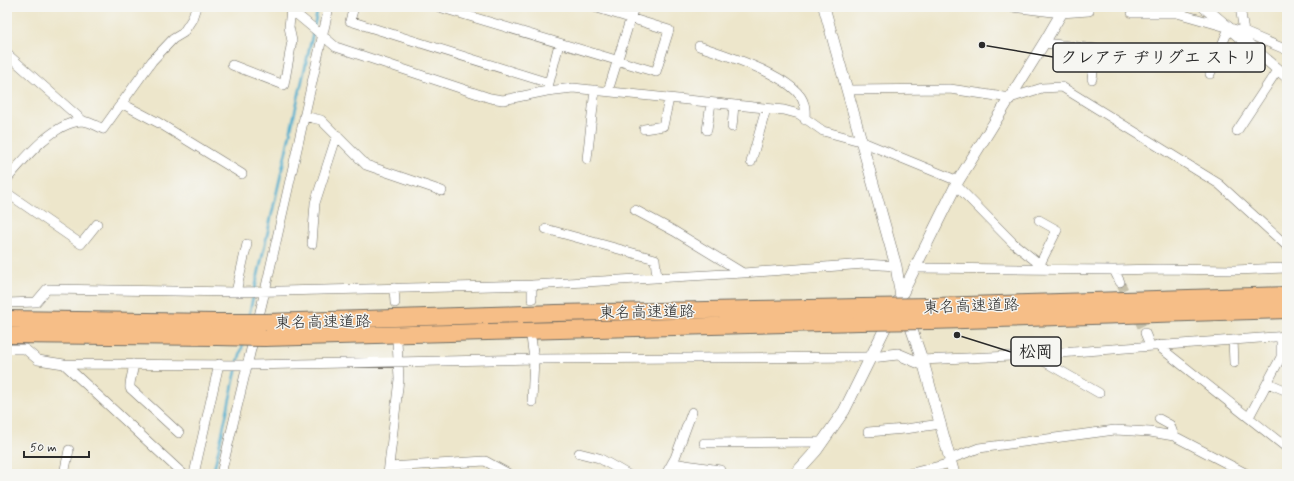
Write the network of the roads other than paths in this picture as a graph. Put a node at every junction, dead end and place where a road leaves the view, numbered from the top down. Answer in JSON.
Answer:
{"nodes":[{"id":1,"x":196,"y":7,"type":"edge"},
{"id":2,"x":328,"y":7,"type":"edge"},
{"id":3,"x":354,"y":7,"type":"edge"},
{"id":4,"x":439,"y":7,"type":"edge"},
{"id":5,"x":594,"y":7,"type":"edge"},
{"id":6,"x":634,"y":7,"type":"edge"},
{"id":7,"x":824,"y":7,"type":"edge"},
{"id":8,"x":1012,"y":7,"type":"edge"},
{"id":9,"x":1204,"y":7,"type":"edge"},
{"id":10,"x":1240,"y":7,"type":"edge"},
{"id":11,"x":290,"y":8,"type":"edge"},
{"id":12,"x":1063,"y":10,"type":"edge"},
{"id":13,"x":1089,"y":11,"type":"dead end"},
{"id":14,"x":1132,"y":13,"type":"dead end"},
{"id":15,"x":630,"y":18,"type":"junction"},
{"id":16,"x":1229,"y":28,"type":"junction"},
{"id":17,"x":1244,"y":32,"type":"junction"},
{"id":18,"x":322,"y":37,"type":"junction"},
{"id":19,"x":1044,"y":43,"type":"junction"},
{"id":20,"x":559,"y":44,"type":"junction"},
{"id":21,"x":699,"y":46,"type":"dead end"},
{"id":22,"x":1096,"y":49,"type":"junction"},
{"id":23,"x":1287,"y":50,"type":"edge"},
{"id":24,"x":1122,"y":53,"type":"dead end"},
{"id":25,"x":7,"y":54,"type":"edge"},
{"id":26,"x":619,"y":61,"type":"junction"},
{"id":27,"x":232,"y":65,"type":"dead end"},
{"id":28,"x":1278,"y":69,"type":"junction"},
{"id":29,"x":1210,"y":74,"type":"dead end"},
{"id":30,"x":1287,"y":77,"type":"edge"},
{"id":31,"x":1092,"y":79,"type":"dead end"},
{"id":32,"x":548,"y":87,"type":"junction"},
{"id":33,"x":595,"y":90,"type":"junction"},
{"id":34,"x":848,"y":90,"type":"junction"},
{"id":35,"x":608,"y":91,"type":"junction"},
{"id":36,"x":1010,"y":98,"type":"junction"},
{"id":37,"x":669,"y":99,"type":"junction"},
{"id":38,"x":121,"y":103,"type":"junction"},
{"id":39,"x":711,"y":103,"type":"junction"},
{"id":40,"x":734,"y":105,"type":"junction"},
{"id":41,"x":766,"y":109,"type":"junction"},
{"id":42,"x":304,"y":116,"type":"junction"},
{"id":43,"x":806,"y":120,"type":"junction"},
{"id":44,"x":83,"y":121,"type":"junction"},
{"id":45,"x":732,"y":128,"type":"dead end"},
{"id":46,"x":644,"y":129,"type":"dead end"},
{"id":47,"x":707,"y":130,"type":"dead end"},
{"id":48,"x":1237,"y":131,"type":"dead end"},
{"id":49,"x":337,"y":135,"type":"junction"},
{"id":50,"x":860,"y":141,"type":"junction"},
{"id":51,"x":587,"y":159,"type":"dead end"},
{"id":52,"x":751,"y":162,"type":"dead end"},
{"id":53,"x":242,"y":174,"type":"dead end"},
{"id":54,"x":7,"y":179,"type":"edge"},
{"id":55,"x":957,"y":183,"type":"junction"},
{"id":56,"x":442,"y":191,"type":"dead end"},
{"id":57,"x":7,"y":193,"type":"edge"},
{"id":58,"x":635,"y":210,"type":"dead end"},
{"id":59,"x":1039,"y":220,"type":"dead end"},
{"id":60,"x":97,"y":224,"type":"dead end"},
{"id":61,"x":546,"y":229,"type":"dead end"},
{"id":62,"x":247,"y":244,"type":"dead end"},
{"id":63,"x":312,"y":244,"type":"dead end"},
{"id":64,"x":1287,"y":246,"type":"edge"},
{"id":65,"x":896,"y":266,"type":"junction"},
{"id":66,"x":1044,"y":267,"type":"junction"},
{"id":67,"x":916,"y":268,"type":"junction"},
{"id":68,"x":1287,"y":268,"type":"edge"},
{"id":69,"x":1114,"y":270,"type":"junction"},
{"id":70,"x":743,"y":273,"type":"junction"},
{"id":71,"x":657,"y":278,"type":"junction"},
{"id":72,"x":1120,"y":282,"type":"tunnel mouth"},
{"id":73,"x":532,"y":285,"type":"junction"},
{"id":74,"x":394,"y":288,"type":"junction"},
{"id":75,"x":265,"y":291,"type":"junction"},
{"id":76,"x":236,"y":292,"type":"junction"},
{"id":77,"x":1287,"y":295,"type":"edge"},
{"id":78,"x":901,"y":296,"type":"junction"},
{"id":79,"x":532,"y":299,"type":"dead end"},
{"id":80,"x":7,"y":303,"type":"edge"},
{"id":81,"x":395,"y":303,"type":"dead end"},
{"id":82,"x":1287,"y":310,"type":"edge"},
{"id":83,"x":932,"y":314,"type":"junction"},
{"id":84,"x":7,"y":319,"type":"edge"},
{"id":85,"x":41,"y":328,"type":"junction"},
{"id":86,"x":1146,"y":333,"type":"tunnel mouth"},
{"id":87,"x":7,"y":335,"type":"edge"},
{"id":88,"x":1284,"y":336,"type":"edge"},
{"id":89,"x":531,"y":337,"type":"dead end"},
{"id":90,"x":1233,"y":340,"type":"junction"},
{"id":91,"x":397,"y":341,"type":"dead end"},
{"id":92,"x":1154,"y":345,"type":"junction"},
{"id":93,"x":7,"y":349,"type":"edge"},
{"id":94,"x":1033,"y":354,"type":"junction"},
{"id":95,"x":871,"y":357,"type":"junction"},
{"id":96,"x":534,"y":360,"type":"junction"},
{"id":97,"x":400,"y":362,"type":"junction"},
{"id":98,"x":923,"y":362,"type":"junction"},
{"id":99,"x":1234,"y":363,"type":"dead end"},
{"id":100,"x":64,"y":364,"type":"junction"},
{"id":101,"x":133,"y":364,"type":"junction"},
{"id":102,"x":219,"y":364,"type":"junction"},
{"id":103,"x":247,"y":365,"type":"junction"},
{"id":104,"x":1268,"y":383,"type":"junction"},
{"id":105,"x":1287,"y":391,"type":"edge"},
{"id":106,"x":1099,"y":393,"type":"dead end"},
{"id":107,"x":532,"y":402,"type":"dead end"},
{"id":108,"x":692,"y":412,"type":"dead end"},
{"id":109,"x":1249,"y":417,"type":"junction"},
{"id":110,"x":1159,"y":419,"type":"dead end"},
{"id":111,"x":941,"y":424,"type":"junction"},
{"id":112,"x":868,"y":432,"type":"dead end"},
{"id":113,"x":179,"y":433,"type":"dead end"},
{"id":114,"x":1174,"y":436,"type":"junction"},
{"id":115,"x":823,"y":442,"type":"junction"},
{"id":116,"x":704,"y":443,"type":"dead end"},
{"id":117,"x":1287,"y":448,"type":"edge"},
{"id":118,"x":69,"y":450,"type":"dead end"},
{"id":119,"x":579,"y":453,"type":"dead end"},
{"id":120,"x":672,"y":463,"type":"junction"},
{"id":121,"x":952,"y":465,"type":"edge"},
{"id":122,"x":389,"y":470,"type":"edge"},
{"id":123,"x":720,"y":470,"type":"dead end"},
{"id":124,"x":64,"y":474,"type":"edge"},
{"id":125,"x":183,"y":474,"type":"edge"},
{"id":126,"x":194,"y":474,"type":"edge"},
{"id":127,"x":221,"y":474,"type":"edge"},
{"id":128,"x":509,"y":474,"type":"edge"},
{"id":129,"x":627,"y":474,"type":"edge"},
{"id":130,"x":666,"y":474,"type":"edge"},
{"id":131,"x":795,"y":474,"type":"edge"},
{"id":132,"x":908,"y":474,"type":"edge"},
{"id":133,"x":1248,"y":474,"type":"edge"}],
"edges":[{"from":1,"to":38,"type":"street"},
{"from":2,"to":18,"type":"street"},
{"from":3,"to":32,"type":"street"},
{"from":4,"to":20,"type":"street"},
{"from":5,"to":15,"type":"street"},
{"from":6,"to":15,"type":"street"},
{"from":7,"to":34,"type":"street"},
{"from":8,"to":12,"type":"street"},
{"from":9,"to":16,"type":"street"},
{"from":10,"to":17,"type":"street"},
{"from":11,"to":18,"type":"street"},
{"from":11,"to":27,"type":"street"},
{"from":12,"to":13,"type":"street"},
{"from":12,"to":19,"type":"street"},
{"from":14,"to":16,"type":"street"},
{"from":15,"to":26,"type":"street"},
{"from":15,"to":26,"type":"street"},
{"from":16,"to":17,"type":"street"},
{"from":16,"to":28,"type":"street"},
{"from":16,"to":29,"type":"street"},
{"from":17,"to":23,"type":"street"},
{"from":18,"to":32,"type":"street"},
{"from":18,"to":42,"type":"street"},
{"from":19,"to":22,"type":"street"},
{"from":19,"to":36,"type":"street"},
{"from":20,"to":26,"type":"street"},
{"from":20,"to":32,"type":"street"},
{"from":21,"to":43,"type":"street"},
{"from":22,"to":24,"type":"street"},
{"from":22,"to":31,"type":"street"},
{"from":25,"to":44,"type":"street"},
{"from":26,"to":35,"type":"street"},
{"from":28,"to":30,"type":"street"},
{"from":28,"to":48,"type":"street"},
{"from":32,"to":33,"type":"street"},
{"from":33,"to":35,"type":"street"},
{"from":33,"to":51,"type":"street"},
{"from":34,"to":36,"type":"street"},
{"from":34,"to":50,"type":"street"},
{"from":35,"to":37,"type":"street"},
{"from":36,"to":55,"type":"street"},
{"from":36,"to":64,"type":"street"},
{"from":37,"to":39,"type":"street"},
{"from":37,"to":46,"type":"street"},
{"from":38,"to":44,"type":"street"},
{"from":38,"to":53,"type":"street"},
{"from":39,"to":40,"type":"street"},
{"from":39,"to":47,"type":"street"},
{"from":40,"to":41,"type":"street"},
{"from":40,"to":45,"type":"street"},
{"from":41,"to":43,"type":"street"},
{"from":41,"to":52,"type":"street"},
{"from":42,"to":49,"type":"street"},
{"from":42,"to":75,"type":"street"},
{"from":43,"to":50,"type":"street"},
{"from":44,"to":54,"type":"street"},
{"from":49,"to":56,"type":"street"},
{"from":49,"to":63,"type":"street"},
{"from":50,"to":55,"type":"street"},
{"from":50,"to":65,"type":"street"},
{"from":55,"to":66,"type":"street"},
{"from":55,"to":67,"type":"street"},
{"from":57,"to":60,"type":"street"},
{"from":58,"to":70,"type":"street"},
{"from":59,"to":66,"type":"street"},
{"from":61,"to":71,"type":"street"},
{"from":62,"to":76,"type":"street"},
{"from":65,"to":70,"type":"street"},
{"from":65,"to":78,"type":"street"},
{"from":66,"to":67,"type":"street"},
{"from":66,"to":69,"type":"street"},
{"from":67,"to":78,"type":"street"},
{"from":68,"to":69,"type":"street"},
{"from":69,"to":72,"type":"street"},
{"from":70,"to":71,"type":"street"},
{"from":71,"to":73,"type":"street"},
{"from":73,"to":74,"type":"street"},
{"from":73,"to":79,"type":"street"},
{"from":74,"to":75,"type":"street"},
{"from":74,"to":81,"type":"street"},
{"from":75,"to":76,"type":"street"},
{"from":75,"to":103,"type":"street"},
{"from":76,"to":80,"type":"street"},
{"from":77,"to":83,"type":"highway","name":"東名高速道路"},
{"from":78,"to":95,"type":"street"},
{"from":78,"to":98,"type":"street"},
{"from":82,"to":83,"type":"highway","name":"東名高速道路"},
{"from":83,"to":85,"type":"highway","name":"東名高速道路","bridge":true},
{"from":84,"to":85,"type":"highway","name":"東名高速道路"},
{"from":85,"to":87,"type":"highway","name":"東名高速道路"},
{"from":86,"to":92,"type":"street"},
{"from":88,"to":90,"type":"street"},
{"from":88,"to":104,"type":"street"},
{"from":89,"to":96,"type":"street"},
{"from":90,"to":92,"type":"street"},
{"from":90,"to":99,"type":"street"},
{"from":91,"to":97,"type":"street"},
{"from":92,"to":94,"type":"street"},
{"from":92,"to":109,"type":"street"},
{"from":93,"to":100,"type":"street"},
{"from":94,"to":98,"type":"street"},
{"from":94,"to":106,"type":"street"},
{"from":95,"to":96,"type":"street"},
{"from":95,"to":98,"type":"street"},
{"from":95,"to":115,"type":"street"},
{"from":96,"to":97,"type":"street"},
{"from":96,"to":107,"type":"street"},
{"from":97,"to":103,"type":"street"},
{"from":97,"to":122,"type":"street"},
{"from":98,"to":111,"type":"street"},
{"from":100,"to":101,"type":"street"},
{"from":100,"to":125,"type":"street"},
{"from":101,"to":102,"type":"street"},
{"from":101,"to":113,"type":"street"},
{"from":102,"to":103,"type":"street"},
{"from":102,"to":126,"type":"street"},
{"from":103,"to":127,"type":"street"},
{"from":104,"to":105,"type":"street"},
{"from":104,"to":109,"type":"street"},
{"from":108,"to":120,"type":"street"},
{"from":109,"to":117,"type":"street"},
{"from":110,"to":114,"type":"street"},
{"from":111,"to":112,"type":"street"},
{"from":111,"to":121,"type":"street"},
{"from":114,"to":121,"type":"street"},
{"from":114,"to":133,"type":"street"},
{"from":115,"to":116,"type":"street"},
{"from":115,"to":131,"type":"street"},
{"from":118,"to":124,"type":"street"},
{"from":119,"to":129,"type":"street"},
{"from":120,"to":123,"type":"street"},
{"from":120,"to":130,"type":"street"},
{"from":121,"to":132,"type":"street"},
{"from":122,"to":128,"type":"street"}]}
